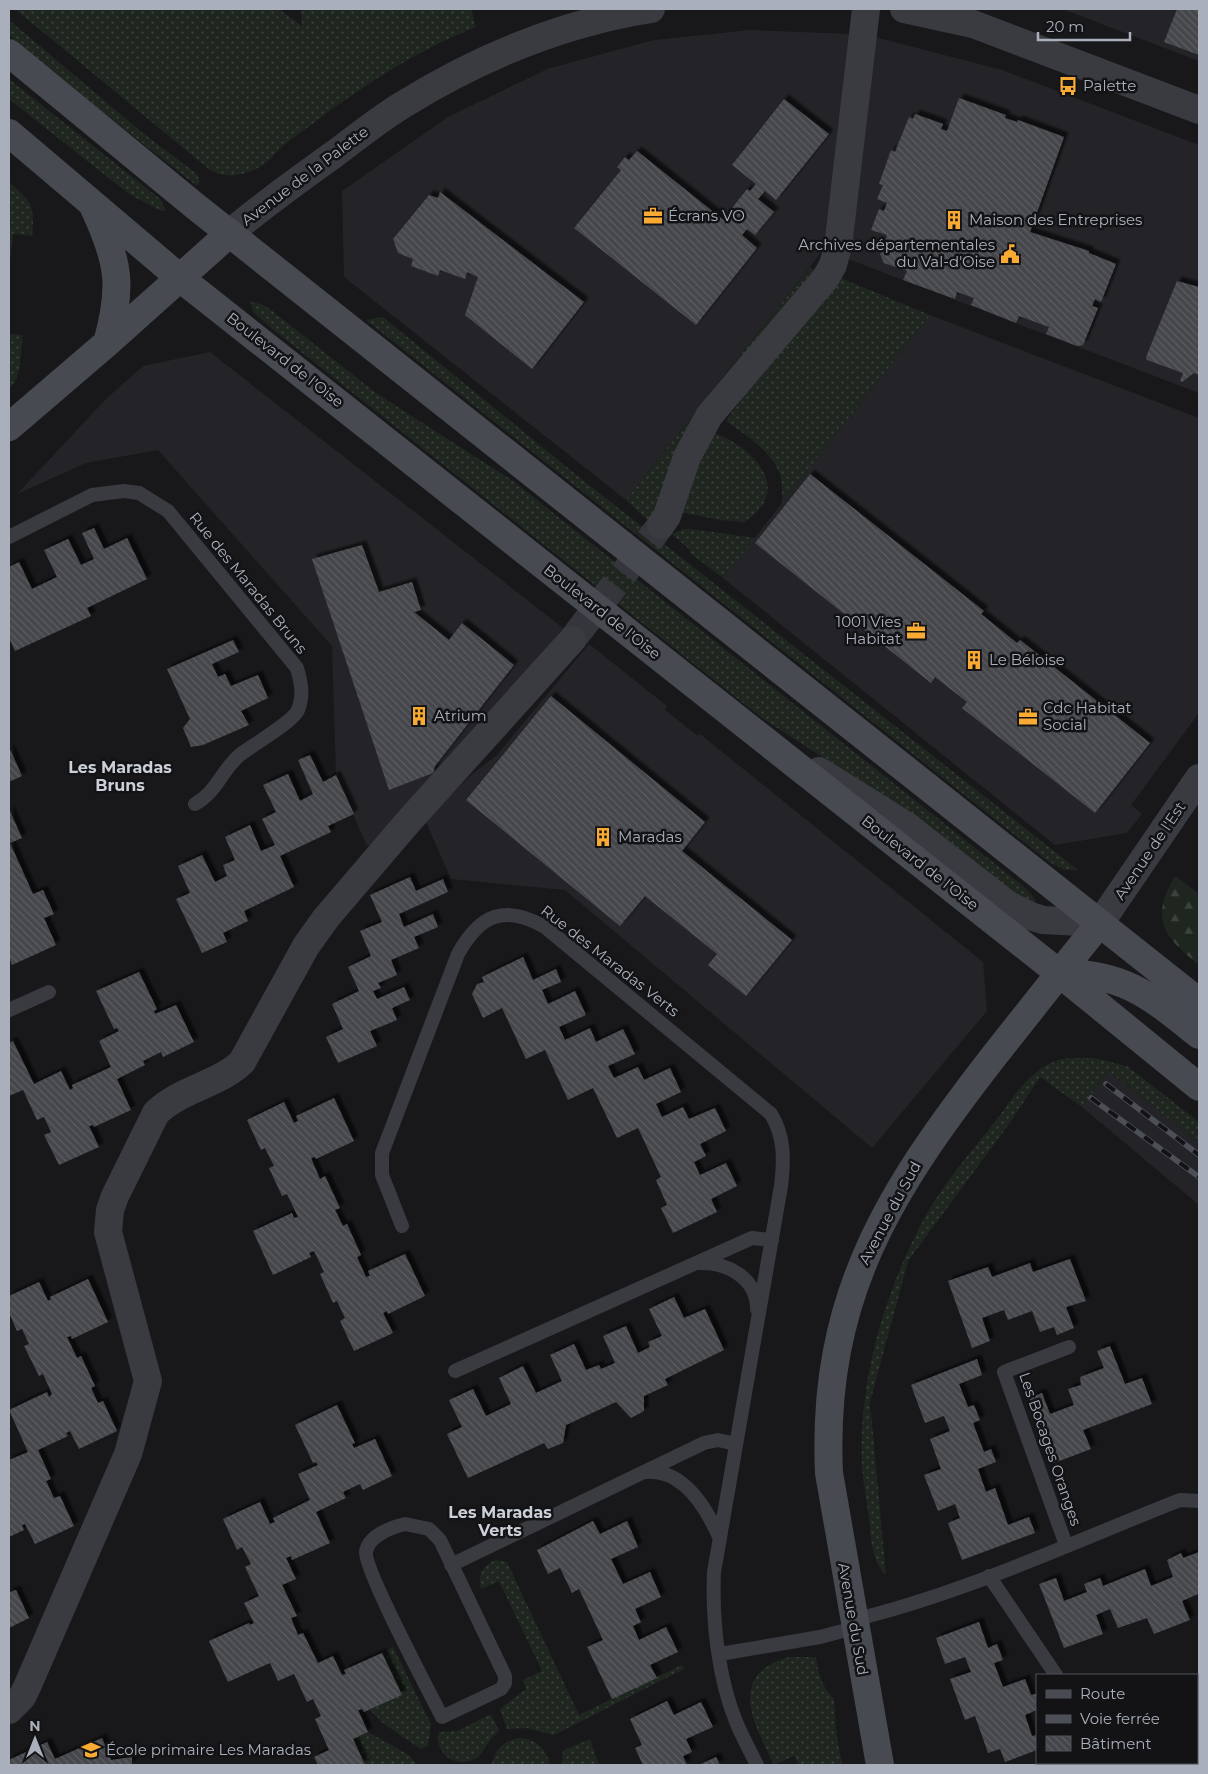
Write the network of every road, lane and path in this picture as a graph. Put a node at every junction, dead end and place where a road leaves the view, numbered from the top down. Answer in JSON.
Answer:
{"nodes":[{"id":1,"x":651,"y":9,"type":"edge"},
{"id":2,"x":866,"y":9,"type":"edge"},
{"id":3,"x":904,"y":9,"type":"edge"},
{"id":4,"x":975,"y":16,"type":"edge"},
{"id":5,"x":9,"y":53,"type":"edge"},
{"id":6,"x":1199,"y":110,"type":"edge"},
{"id":7,"x":9,"y":133,"type":"edge"},
{"id":8,"x":91,"y":202,"type":"junction"},
{"id":9,"x":230,"y":233,"type":"junction"},
{"id":10,"x":180,"y":278,"type":"junction"},
{"id":11,"x":107,"y":344,"type":"junction"},
{"id":12,"x":9,"y":427,"type":"edge"},
{"id":13,"x":661,"y":526,"type":"tunnel mouth"},
{"id":14,"x":9,"y":537,"type":"edge"},
{"id":15,"x":572,"y":640,"type":"tunnel mouth"},
{"id":16,"x":750,"y":728,"type":"junction"},
{"id":17,"x":1199,"y":778,"type":"edge"},
{"id":18,"x":195,"y":804,"type":"dead end"},
{"id":19,"x":1100,"y":924,"type":"junction"},
{"id":20,"x":1059,"y":973,"type":"junction"},
{"id":21,"x":49,"y":992,"type":"dead end"},
{"id":22,"x":1199,"y":1002,"type":"edge"},
{"id":23,"x":9,"y":1010,"type":"edge"},
{"id":24,"x":1199,"y":1035,"type":"edge"},
{"id":25,"x":1199,"y":1087,"type":"edge"},
{"id":26,"x":402,"y":1226,"type":"dead end"},
{"id":27,"x":772,"y":1240,"type":"junction"},
{"id":28,"x":696,"y":1263,"type":"junction"},
{"id":29,"x":756,"y":1331,"type":"junction"},
{"id":30,"x":1070,"y":1347,"type":"dead end"},
{"id":31,"x":455,"y":1371,"type":"dead end"},
{"id":32,"x":736,"y":1444,"type":"junction"},
{"id":33,"x":645,"y":1472,"type":"junction"},
{"id":34,"x":1199,"y":1501,"type":"edge"},
{"id":35,"x":720,"y":1540,"type":"junction"},
{"id":36,"x":1066,"y":1545,"type":"junction"},
{"id":37,"x":452,"y":1565,"type":"junction"},
{"id":38,"x":989,"y":1576,"type":"junction"},
{"id":39,"x":854,"y":1624,"type":"junction"},
{"id":40,"x":720,"y":1654,"type":"junction"},
{"id":41,"x":1055,"y":1674,"type":"edge"},
{"id":42,"x":9,"y":1710,"type":"edge"},
{"id":43,"x":757,"y":1765,"type":"edge"},
{"id":44,"x":880,"y":1765,"type":"edge"}],
"edges":[{"from":1,"to":9,"type":"street","name":"Avenue de la Palette"},
{"from":2,"to":13,"type":"street"},
{"from":3,"to":4,"type":"street"},
{"from":4,"to":6,"type":"street"},
{"from":5,"to":9,"type":"main road"},
{"from":7,"to":8,"type":"main road","name":"Boulevard de l'Oise"},
{"from":8,"to":10,"type":"main road","name":"Boulevard de l'Oise"},
{"from":8,"to":11,"type":"main road"},
{"from":9,"to":10,"type":"main road","name":"Avenue de la Palette"},
{"from":9,"to":19,"type":"main road"},
{"from":10,"to":11,"type":"main road","name":"Avenue de la Palette"},
{"from":10,"to":16,"type":"main road","name":"Boulevard de l'Oise"},
{"from":11,"to":12,"type":"main road","name":"Avenue de la Palette"},
{"from":14,"to":18,"type":"lane","name":"Rue des Maradas Bruns"},
{"from":15,"to":42,"type":"street"},
{"from":16,"to":19,"type":"street"},
{"from":16,"to":20,"type":"main road","name":"Boulevard de l'Oise"},
{"from":17,"to":19,"type":"street","name":"Avenue de l'Est"},
{"from":19,"to":20,"type":"main road","name":"Avenue du Sud"},
{"from":19,"to":22,"type":"main road"},
{"from":20,"to":24,"type":"main road"},
{"from":20,"to":25,"type":"main road","name":"Boulevard de l'Oise"},
{"from":20,"to":39,"type":"main road","name":"Avenue du Sud"},
{"from":21,"to":23,"type":"lane"},
{"from":26,"to":27,"type":"lane","name":"Rue des Maradas Verts"},
{"from":27,"to":28,"type":"lane","name":"Rue des Maradas Verts"},
{"from":27,"to":29,"type":"lane","name":"Rue des Maradas Verts"},
{"from":28,"to":29,"type":"lane","name":"Rue des Maradas Verts"},
{"from":28,"to":31,"type":"lane","name":"Rue des Maradas Verts"},
{"from":29,"to":32,"type":"lane","name":"Rue des Maradas Verts"},
{"from":30,"to":36,"type":"lane","name":"Les Bocages Oranges"},
{"from":32,"to":33,"type":"lane"},
{"from":32,"to":35,"type":"lane","name":"Rue des Maradas Verts"},
{"from":33,"to":35,"type":"lane"},
{"from":33,"to":37,"type":"lane"},
{"from":34,"to":36,"type":"lane"},
{"from":35,"to":40,"type":"lane","name":"Rue des Maradas Verts"},
{"from":36,"to":38,"type":"lane"},
{"from":37,"to":37,"type":"lane"},
{"from":38,"to":39,"type":"lane"},
{"from":38,"to":41,"type":"lane"},
{"from":39,"to":40,"type":"lane"},
{"from":39,"to":44,"type":"main road","name":"Avenue du Sud"},
{"from":40,"to":43,"type":"lane","name":"Rue des Maradas Verts"}]}
